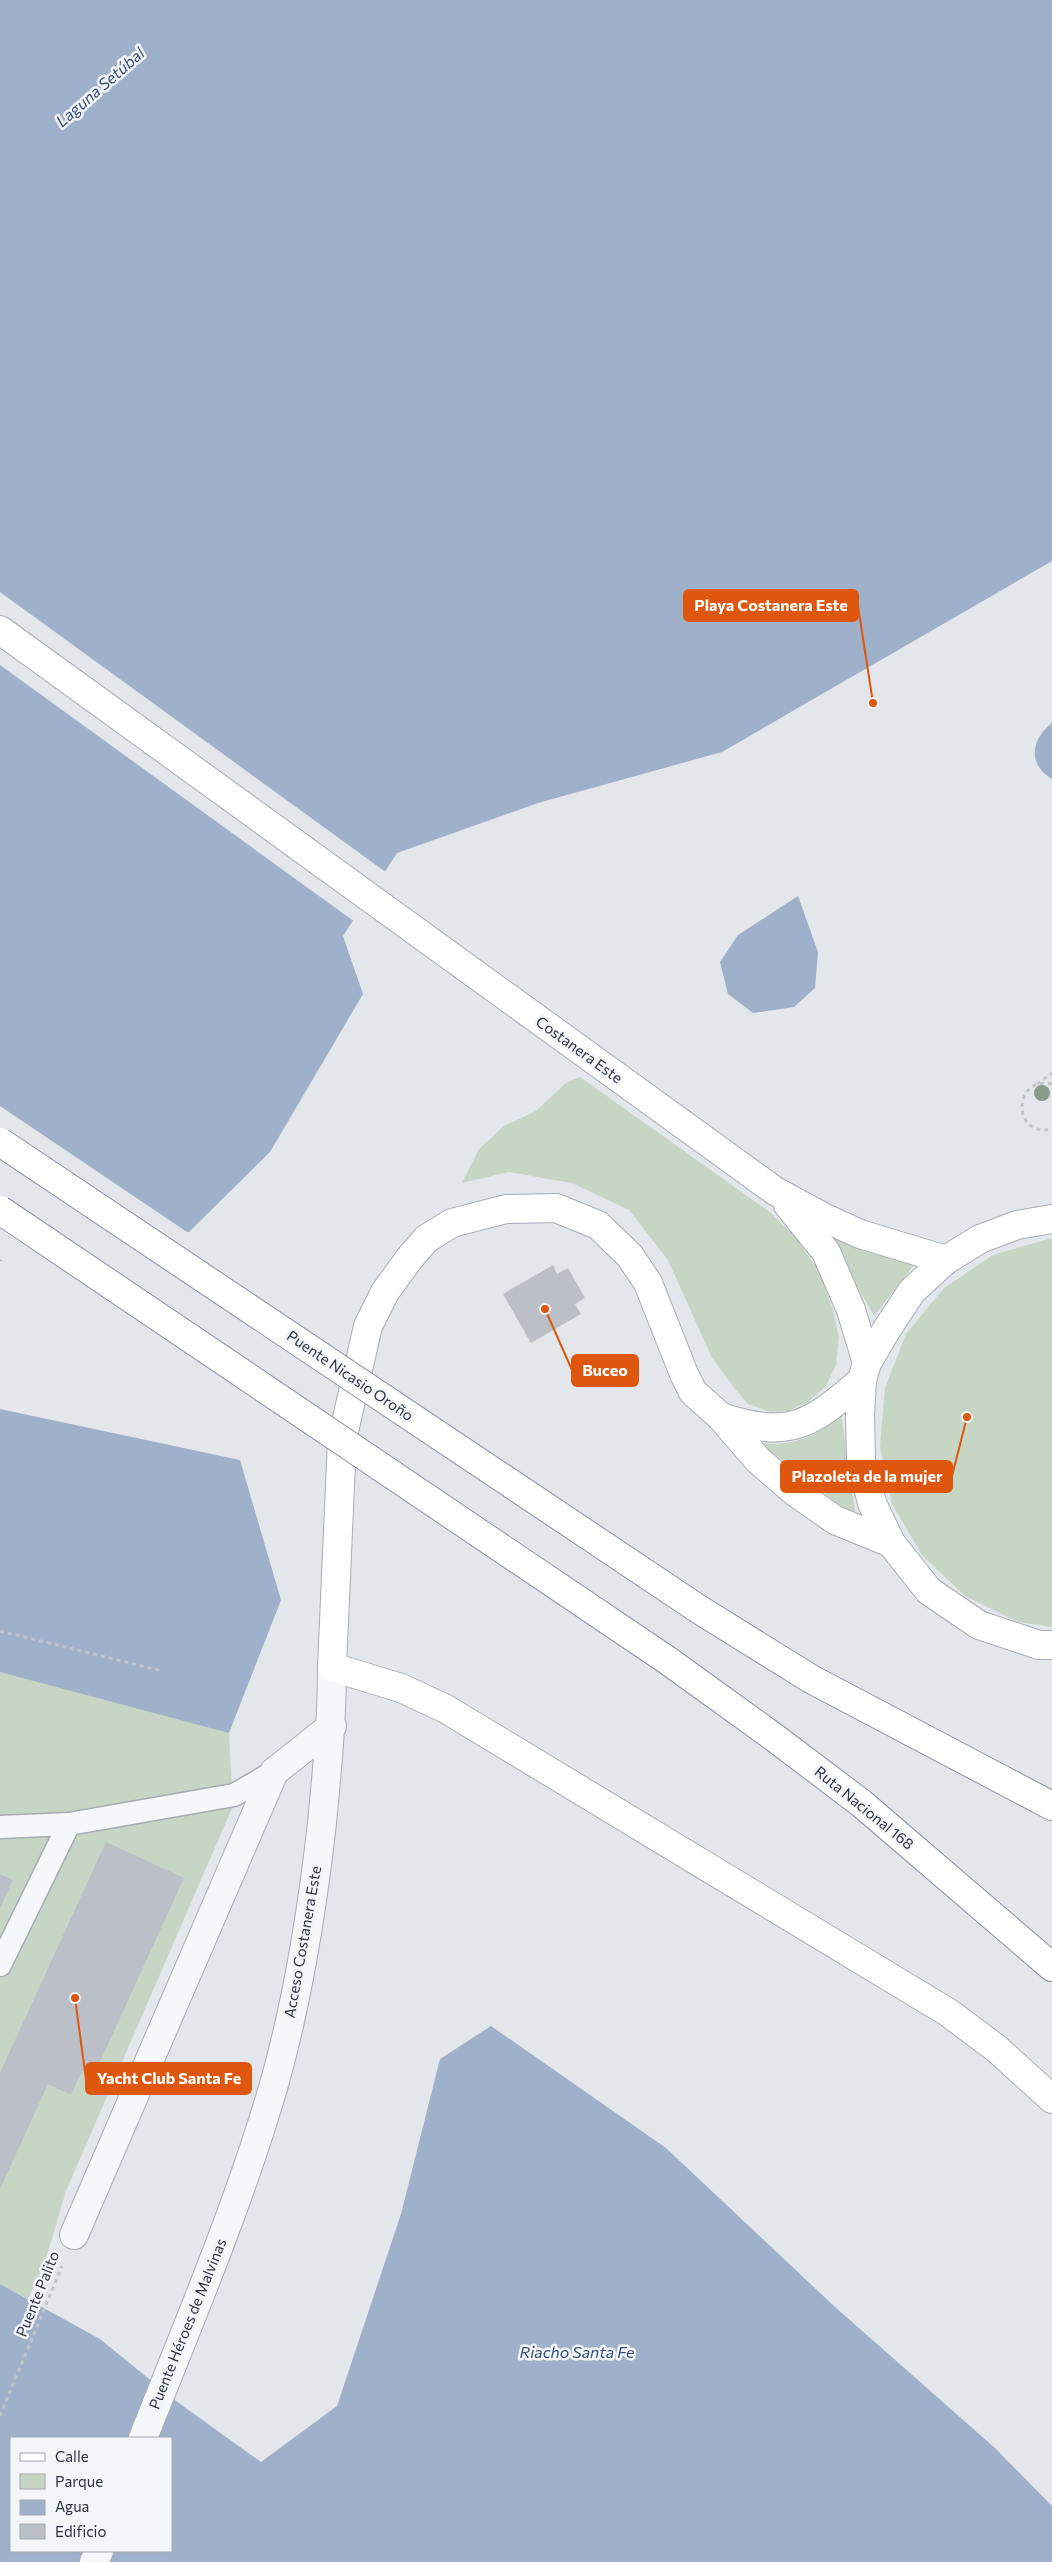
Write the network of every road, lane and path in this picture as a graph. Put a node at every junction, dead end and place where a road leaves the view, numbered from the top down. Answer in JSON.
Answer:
{"nodes":[{"id":1,"x":0,"y":630,"type":"edge"},
{"id":2,"x":1052,"y":1073,"type":"edge"},
{"id":3,"x":1052,"y":1084,"type":"edge"},
{"id":4,"x":1034,"y":1086,"type":"junction"},
{"id":5,"x":1052,"y":1129,"type":"edge"},
{"id":6,"x":0,"y":1142,"type":"edge"},
{"id":7,"x":776,"y":1190,"type":"junction"},
{"id":8,"x":0,"y":1210,"type":"edge"},
{"id":9,"x":1052,"y":1219,"type":"edge"},
{"id":10,"x":946,"y":1260,"type":"junction"},
{"id":11,"x":864,"y":1372,"type":"junction"},
{"id":12,"x":720,"y":1417,"type":"junction"},
{"id":13,"x":891,"y":1543,"type":"junction"},
{"id":14,"x":0,"y":1631,"type":"edge"},
{"id":15,"x":1052,"y":1645,"type":"edge"},
{"id":16,"x":332,"y":1667,"type":"junction"},
{"id":17,"x":162,"y":1672,"type":"dead end"},
{"id":18,"x":332,"y":1726,"type":"junction"},
{"id":19,"x":274,"y":1772,"type":"junction"},
{"id":20,"x":1052,"y":1806,"type":"edge"},
{"id":21,"x":69,"y":1824,"type":"junction"},
{"id":22,"x":0,"y":1827,"type":"edge"},
{"id":23,"x":0,"y":1965,"type":"edge"},
{"id":24,"x":1052,"y":1968,"type":"edge"},
{"id":25,"x":1052,"y":2099,"type":"edge"},
{"id":26,"x":234,"y":2209,"type":"joint"},
{"id":27,"x":74,"y":2235,"type":"joint"},
{"id":28,"x":0,"y":2416,"type":"edge"},
{"id":29,"x":143,"y":2437,"type":"edge"}],
"edges":[{"from":1,"to":7,"type":"main road","name":"Costanera Este"},
{"from":2,"to":4,"type":"path"},
{"from":3,"to":4,"type":"path"},
{"from":4,"to":5,"type":"path"},
{"from":6,"to":20,"type":"main road","name":"Puente Nicasio Oroño","bridge":true},
{"from":7,"to":10,"type":"main road","name":"Costanera Este"},
{"from":7,"to":11,"type":"main road","name":"Costanera Este"},
{"from":8,"to":24,"type":"main road","name":"Ruta Nacional 168","bridge":true},
{"from":9,"to":10,"type":"main road"},
{"from":10,"to":11,"type":"main road"},
{"from":11,"to":12,"type":"main road"},
{"from":11,"to":13,"type":"main road"},
{"from":12,"to":13,"type":"main road"},
{"from":12,"to":16,"type":"main road"},
{"from":13,"to":15,"type":"main road"},
{"from":14,"to":17,"type":"path"},
{"from":16,"to":18,"type":"street","name":"Acceso Costanera Este"},
{"from":16,"to":25,"type":"main road"},
{"from":18,"to":19,"type":"street"},
{"from":18,"to":26,"type":"street","name":"Acceso Costanera Este"},
{"from":19,"to":21,"type":"lane"},
{"from":19,"to":27,"type":"street"},
{"from":21,"to":22,"type":"lane"},
{"from":21,"to":23,"type":"lane"},
{"from":26,"to":29,"type":"street","name":"Puente Héroes de Malvinas"},
{"from":27,"to":28,"type":"path","name":"Puente Palito"}]}
